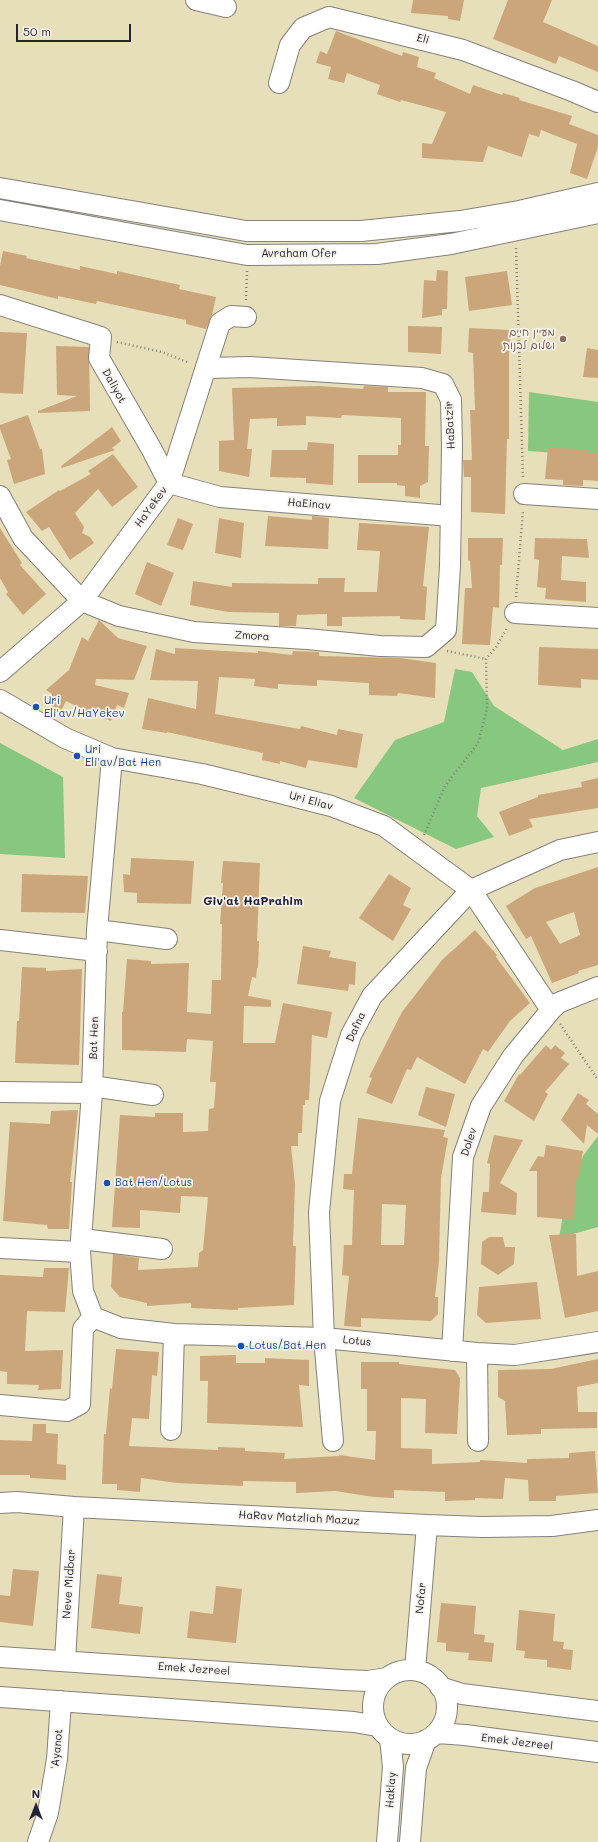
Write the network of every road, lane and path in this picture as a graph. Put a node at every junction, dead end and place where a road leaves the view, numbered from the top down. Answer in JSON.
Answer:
{"nodes":[{"id":1,"x":196,"y":0,"type":"edge"},
{"id":2,"x":226,"y":7,"type":"dead end"},
{"id":3,"x":279,"y":83,"type":"dead end"},
{"id":4,"x":598,"y":102,"type":"edge"},
{"id":5,"x":0,"y":188,"type":"edge"},
{"id":6,"x":598,"y":193,"type":"edge"},
{"id":7,"x":0,"y":210,"type":"edge"},
{"id":8,"x":598,"y":213,"type":"edge"},
{"id":9,"x":515,"y":231,"type":"junction"},
{"id":10,"x":247,"y":255,"type":"junction"},
{"id":11,"x":0,"y":305,"type":"edge"},
{"id":12,"x":246,"y":317,"type":"joint"},
{"id":13,"x":102,"y":337,"type":"junction"},
{"id":14,"x":207,"y":368,"type":"junction"},
{"id":15,"x":169,"y":483,"type":"junction"},
{"id":16,"x":524,"y":494,"type":"junction"},
{"id":17,"x":0,"y":496,"type":"edge"},
{"id":18,"x":598,"y":499,"type":"edge"},
{"id":19,"x":451,"y":516,"type":"junction"},
{"id":20,"x":82,"y":601,"type":"junction"},
{"id":21,"x":515,"y":613,"type":"junction"},
{"id":22,"x":598,"y":618,"type":"edge"},
{"id":23,"x":426,"y":647,"type":"junction"},
{"id":24,"x":486,"y":659,"type":"junction"},
{"id":25,"x":0,"y":672,"type":"edge"},
{"id":26,"x":0,"y":700,"type":"edge"},
{"id":27,"x":112,"y":758,"type":"junction"},
{"id":28,"x":598,"y":842,"type":"edge"},
{"id":29,"x":417,"y":850,"type":"junction"},
{"id":30,"x":471,"y":890,"type":"junction"},
{"id":31,"x":97,"y":930,"type":"junction"},
{"id":32,"x":0,"y":940,"type":"edge"},
{"id":33,"x":167,"y":940,"type":"dead end"},
{"id":34,"x":97,"y":951,"type":"junction"},
{"id":35,"x":598,"y":987,"type":"edge"},
{"id":36,"x":551,"y":1010,"type":"junction"},
{"id":37,"x":598,"y":1080,"type":"edge"},
{"id":38,"x":92,"y":1090,"type":"junction"},
{"id":39,"x":0,"y":1092,"type":"edge"},
{"id":40,"x":153,"y":1095,"type":"dead end"},
{"id":41,"x":81,"y":1246,"type":"junction"},
{"id":42,"x":0,"y":1248,"type":"edge"},
{"id":43,"x":162,"y":1249,"type":"dead end"},
{"id":44,"x":93,"y":1317,"type":"junction"},
{"id":45,"x":174,"y":1334,"type":"junction"},
{"id":46,"x":324,"y":1338,"type":"junction"},
{"id":47,"x":598,"y":1342,"type":"edge"},
{"id":48,"x":452,"y":1351,"type":"junction"},
{"id":49,"x":477,"y":1353,"type":"junction"},
{"id":50,"x":0,"y":1405,"type":"edge"},
{"id":51,"x":171,"y":1430,"type":"dead end"},
{"id":52,"x":333,"y":1441,"type":"dead end"},
{"id":53,"x":478,"y":1441,"type":"dead end"},
{"id":54,"x":0,"y":1503,"type":"edge"},
{"id":55,"x":74,"y":1507,"type":"junction"},
{"id":56,"x":598,"y":1520,"type":"edge"},
{"id":57,"x":427,"y":1525,"type":"junction"},
{"id":58,"x":0,"y":1657,"type":"edge"},
{"id":59,"x":64,"y":1661,"type":"junction"},
{"id":60,"x":415,"y":1670,"type":"junction"},
{"id":61,"x":387,"y":1678,"type":"junction"},
{"id":62,"x":440,"y":1687,"type":"junction"},
{"id":63,"x":0,"y":1697,"type":"edge"},
{"id":64,"x":61,"y":1701,"type":"junction"},
{"id":65,"x":598,"y":1711,"type":"edge"},
{"id":66,"x":384,"y":1732,"type":"junction"},
{"id":67,"x":431,"y":1737,"type":"junction"},
{"id":68,"x":598,"y":1752,"type":"edge"},
{"id":69,"x":38,"y":1842,"type":"edge"},
{"id":70,"x":387,"y":1842,"type":"edge"},
{"id":71,"x":410,"y":1842,"type":"edge"}],
"edges":[{"from":1,"to":2,"type":"street"},
{"from":3,"to":4,"type":"street","name":"Eli"},
{"from":5,"to":6,"type":"street","name":"Avraham Ofer"},
{"from":7,"to":10,"type":"street","name":"Avraham Ofer"},
{"from":8,"to":9,"type":"street","name":"Avraham Ofer"},
{"from":9,"to":10,"type":"street","name":"Avraham Ofer"},
{"from":9,"to":16,"type":"path"},
{"from":10,"to":12,"type":"path"},
{"from":11,"to":13,"type":"street"},
{"from":12,"to":14,"type":"street","name":"HaYekev"},
{"from":13,"to":14,"type":"path"},
{"from":13,"to":15,"type":"street","name":"Daliyot"},
{"from":14,"to":15,"type":"street","name":"HaYekev"},
{"from":14,"to":19,"type":"street","name":"HaBatzir"},
{"from":15,"to":19,"type":"street","name":"HaEinav"},
{"from":15,"to":20,"type":"street","name":"HaYekev"},
{"from":16,"to":18,"type":"street"},
{"from":16,"to":21,"type":"path"},
{"from":17,"to":20,"type":"street"},
{"from":19,"to":23,"type":"street","name":"HaBatzir"},
{"from":20,"to":23,"type":"street","name":"Zmora"},
{"from":20,"to":25,"type":"street","name":"HaYekev"},
{"from":21,"to":22,"type":"street"},
{"from":21,"to":24,"type":"path"},
{"from":23,"to":24,"type":"path"},
{"from":24,"to":29,"type":"path"},
{"from":26,"to":27,"type":"street","name":"Uri Eliav"},
{"from":27,"to":29,"type":"street","name":"Uri Eliav"},
{"from":27,"to":31,"type":"street","name":"Bat Hen"},
{"from":28,"to":30,"type":"street","name":"Dafna"},
{"from":29,"to":30,"type":"street","name":"Uri Eliav"},
{"from":30,"to":36,"type":"street","name":"Uri Eliav"},
{"from":30,"to":46,"type":"street","name":"Dafna"},
{"from":31,"to":33,"type":"street"},
{"from":31,"to":34,"type":"street","name":"Bat Hen"},
{"from":32,"to":34,"type":"street"},
{"from":34,"to":38,"type":"street","name":"Bat Hen"},
{"from":35,"to":36,"type":"street","name":"Dolev"},
{"from":36,"to":37,"type":"path"},
{"from":36,"to":48,"type":"street","name":"Dolev"},
{"from":38,"to":39,"type":"street"},
{"from":38,"to":40,"type":"street"},
{"from":38,"to":41,"type":"street","name":"Bat Hen"},
{"from":41,"to":42,"type":"street"},
{"from":41,"to":43,"type":"street"},
{"from":41,"to":44,"type":"street","name":"Bat Hen"},
{"from":44,"to":45,"type":"street","name":"Lotus"},
{"from":44,"to":50,"type":"street"},
{"from":45,"to":46,"type":"street","name":"Lotus"},
{"from":45,"to":51,"type":"street"},
{"from":46,"to":48,"type":"street","name":"Lotus"},
{"from":46,"to":52,"type":"street","name":"Dafna"},
{"from":47,"to":49,"type":"street","name":"Lotus"},
{"from":48,"to":49,"type":"street","name":"Lotus"},
{"from":49,"to":53,"type":"street"},
{"from":54,"to":55,"type":"street","name":"HaRav Matzliah Mazuz"},
{"from":55,"to":57,"type":"street","name":"HaRav Matzliah Mazuz"},
{"from":55,"to":59,"type":"street","name":"Neve Midbar"},
{"from":56,"to":57,"type":"street","name":"HaRav Matzliah Mazuz"},
{"from":57,"to":60,"type":"street","name":"Nofar"},
{"from":58,"to":59,"type":"street","name":"Emek Jezreel"},
{"from":59,"to":61,"type":"street","name":"Emek Jezreel"},
{"from":60,"to":61,"type":"street"},
{"from":60,"to":62,"type":"street"},
{"from":61,"to":66,"type":"street"},
{"from":62,"to":65,"type":"street"},
{"from":62,"to":67,"type":"street"},
{"from":63,"to":64,"type":"street"},
{"from":64,"to":66,"type":"street"},
{"from":64,"to":69,"type":"street","name":"'Ayanot"},
{"from":66,"to":67,"type":"street"},
{"from":66,"to":70,"type":"street","name":"Haklay"},
{"from":67,"to":68,"type":"street","name":"Emek Jezreel"},
{"from":67,"to":71,"type":"street"}]}
